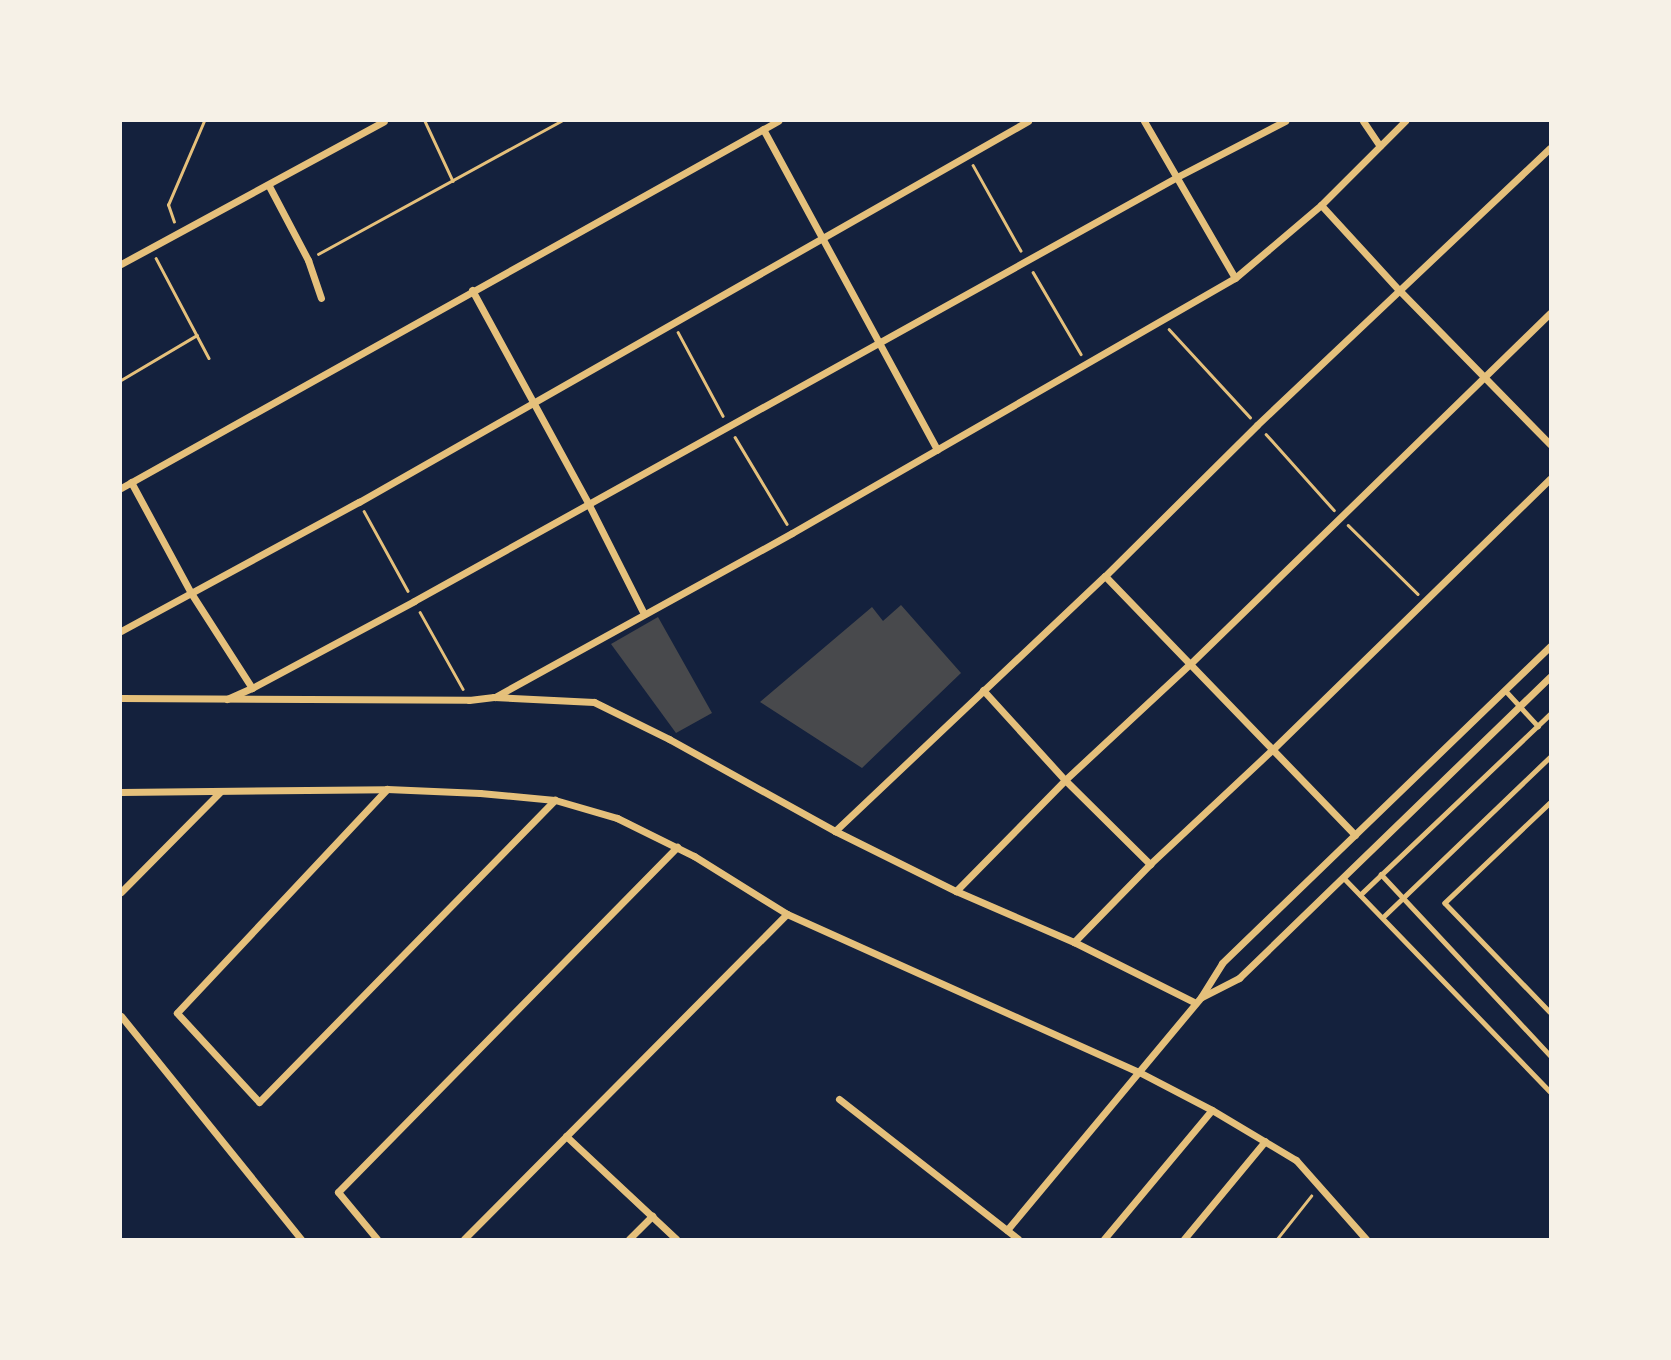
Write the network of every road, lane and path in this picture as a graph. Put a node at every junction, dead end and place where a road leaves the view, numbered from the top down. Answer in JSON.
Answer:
{"nodes":[{"id":1,"x":204,"y":121,"type":"edge"},
{"id":2,"x":384,"y":121,"type":"edge"},
{"id":3,"x":425,"y":121,"type":"edge"},
{"id":4,"x":561,"y":121,"type":"edge"},
{"id":5,"x":778,"y":121,"type":"edge"},
{"id":6,"x":1028,"y":121,"type":"edge"},
{"id":7,"x":1144,"y":121,"type":"edge"},
{"id":8,"x":1285,"y":121,"type":"edge"},
{"id":9,"x":1363,"y":121,"type":"edge"},
{"id":10,"x":1405,"y":121,"type":"edge"},
{"id":11,"x":763,"y":129,"type":"junction"},
{"id":12,"x":1380,"y":146,"type":"junction"},
{"id":13,"x":1550,"y":148,"type":"edge"},
{"id":14,"x":1177,"y":177,"type":"junction"},
{"id":15,"x":453,"y":181,"type":"junction"},
{"id":16,"x":269,"y":186,"type":"junction"},
{"id":17,"x":1321,"y":205,"type":"junction"},
{"id":18,"x":178,"y":235,"type":"junction"},
{"id":19,"x":822,"y":236,"type":"junction"},
{"id":20,"x":151,"y":248,"type":"junction"},
{"id":21,"x":308,"y":260,"type":"junction"},
{"id":22,"x":121,"y":264,"type":"edge"},
{"id":23,"x":1235,"y":278,"type":"junction"},
{"id":24,"x":472,"y":290,"type":"junction"},
{"id":25,"x":1399,"y":290,"type":"junction"},
{"id":26,"x":321,"y":299,"type":"dead end"},
{"id":27,"x":1550,"y":313,"type":"edge"},
{"id":28,"x":1162,"y":321,"type":"junction"},
{"id":29,"x":197,"y":335,"type":"junction"},
{"id":30,"x":879,"y":343,"type":"junction"},
{"id":31,"x":209,"y":358,"type":"dead end"},
{"id":32,"x":1484,"y":376,"type":"junction"},
{"id":33,"x":121,"y":380,"type":"edge"},
{"id":34,"x":534,"y":403,"type":"junction"},
{"id":35,"x":1258,"y":425,"type":"junction"},
{"id":36,"x":1550,"y":444,"type":"edge"},
{"id":37,"x":937,"y":450,"type":"junction"},
{"id":38,"x":1550,"y":479,"type":"edge"},
{"id":39,"x":131,"y":482,"type":"junction"},
{"id":40,"x":121,"y":488,"type":"edge"},
{"id":41,"x":589,"y":505,"type":"junction"},
{"id":42,"x":1339,"y":516,"type":"junction"},
{"id":43,"x":1105,"y":576,"type":"junction"},
{"id":44,"x":191,"y":593,"type":"junction"},
{"id":45,"x":1426,"y":602,"type":"junction"},
{"id":46,"x":644,"y":614,"type":"junction"},
{"id":47,"x":121,"y":631,"type":"edge"},
{"id":48,"x":1550,"y":646,"type":"edge"},
{"id":49,"x":1191,"y":663,"type":"junction"},
{"id":50,"x":1550,"y":677,"type":"edge"},
{"id":51,"x":252,"y":688,"type":"junction"},
{"id":52,"x":983,"y":690,"type":"junction"},
{"id":53,"x":1504,"y":690,"type":"junction"},
{"id":54,"x":494,"y":697,"type":"junction"},
{"id":55,"x":121,"y":698,"type":"edge"},
{"id":56,"x":227,"y":699,"type":"junction"},
{"id":57,"x":1520,"y":706,"type":"junction"},
{"id":58,"x":1550,"y":714,"type":"edge"},
{"id":59,"x":1538,"y":726,"type":"junction"},
{"id":60,"x":1272,"y":750,"type":"junction"},
{"id":61,"x":1550,"y":757,"type":"edge"},
{"id":62,"x":1065,"y":780,"type":"junction"},
{"id":63,"x":387,"y":789,"type":"junction"},
{"id":64,"x":121,"y":792,"type":"edge"},
{"id":65,"x":219,"y":792,"type":"junction"},
{"id":66,"x":555,"y":800,"type":"junction"},
{"id":67,"x":1550,"y":803,"type":"edge"},
{"id":68,"x":835,"y":831,"type":"junction"},
{"id":69,"x":1355,"y":835,"type":"junction"},
{"id":70,"x":677,"y":847,"type":"junction"},
{"id":71,"x":1150,"y":864,"type":"junction"},
{"id":72,"x":1381,"y":874,"type":"junction"},
{"id":73,"x":1343,"y":877,"type":"junction"},
{"id":74,"x":956,"y":891,"type":"junction"},
{"id":75,"x":121,"y":892,"type":"edge"},
{"id":76,"x":1360,"y":895,"type":"junction"},
{"id":77,"x":1404,"y":898,"type":"junction"},
{"id":78,"x":788,"y":914,"type":"junction"},
{"id":79,"x":1383,"y":917,"type":"junction"},
{"id":80,"x":1074,"y":942,"type":"junction"},
{"id":81,"x":1198,"y":1000,"type":"junction"},
{"id":82,"x":1550,"y":1012,"type":"edge"},
{"id":83,"x":121,"y":1016,"type":"edge"},
{"id":84,"x":1550,"y":1055,"type":"edge"},
{"id":85,"x":1139,"y":1072,"type":"junction"},
{"id":86,"x":1550,"y":1089,"type":"edge"},
{"id":87,"x":839,"y":1099,"type":"dead end"},
{"id":88,"x":1212,"y":1110,"type":"junction"},
{"id":89,"x":566,"y":1136,"type":"junction"},
{"id":90,"x":1265,"y":1141,"type":"junction"},
{"id":91,"x":1320,"y":1185,"type":"junction"},
{"id":92,"x":652,"y":1216,"type":"junction"},
{"id":93,"x":1007,"y":1230,"type":"junction"},
{"id":94,"x":301,"y":1239,"type":"edge"},
{"id":95,"x":377,"y":1239,"type":"edge"},
{"id":96,"x":464,"y":1239,"type":"edge"},
{"id":97,"x":629,"y":1239,"type":"edge"},
{"id":98,"x":676,"y":1239,"type":"edge"},
{"id":99,"x":1018,"y":1239,"type":"edge"},
{"id":100,"x":1104,"y":1239,"type":"edge"},
{"id":101,"x":1184,"y":1239,"type":"edge"},
{"id":102,"x":1277,"y":1239,"type":"edge"},
{"id":103,"x":1366,"y":1239,"type":"edge"}],
"edges":[{"from":1,"to":18,"type":"path"},
{"from":2,"to":16,"type":"street"},
{"from":3,"to":15,"type":"path"},
{"from":4,"to":15,"type":"path"},
{"from":5,"to":11,"type":"street"},
{"from":6,"to":19,"type":"street"},
{"from":7,"to":14,"type":"street"},
{"from":8,"to":14,"type":"street"},
{"from":9,"to":12,"type":"street"},
{"from":10,"to":12,"type":"street"},
{"from":11,"to":19,"type":"street"},
{"from":11,"to":24,"type":"street"},
{"from":12,"to":17,"type":"street"},
{"from":13,"to":25,"type":"street"},
{"from":14,"to":23,"type":"street"},
{"from":14,"to":30,"type":"street"},
{"from":15,"to":21,"type":"path"},
{"from":16,"to":18,"type":"street"},
{"from":16,"to":21,"type":"street"},
{"from":17,"to":23,"type":"street"},
{"from":17,"to":25,"type":"street"},
{"from":18,"to":20,"type":"street"},
{"from":19,"to":30,"type":"street"},
{"from":19,"to":34,"type":"street"},
{"from":20,"to":22,"type":"street"},
{"from":20,"to":29,"type":"path"},
{"from":21,"to":26,"type":"street"},
{"from":23,"to":28,"type":"street"},
{"from":24,"to":34,"type":"street"},
{"from":24,"to":39,"type":"street"},
{"from":25,"to":32,"type":"street"},
{"from":25,"to":35,"type":"street"},
{"from":27,"to":32,"type":"street"},
{"from":28,"to":35,"type":"path"},
{"from":28,"to":37,"type":"street"},
{"from":29,"to":31,"type":"path"},
{"from":29,"to":33,"type":"path"},
{"from":30,"to":37,"type":"street"},
{"from":30,"to":41,"type":"street"},
{"from":32,"to":36,"type":"street"},
{"from":32,"to":42,"type":"street"},
{"from":34,"to":41,"type":"street"},
{"from":34,"to":44,"type":"street"},
{"from":35,"to":42,"type":"path"},
{"from":35,"to":43,"type":"street"},
{"from":37,"to":46,"type":"street"},
{"from":38,"to":45,"type":"street"},
{"from":39,"to":40,"type":"street"},
{"from":39,"to":44,"type":"street"},
{"from":41,"to":46,"type":"street"},
{"from":41,"to":51,"type":"street"},
{"from":42,"to":45,"type":"path"},
{"from":42,"to":49,"type":"street"},
{"from":43,"to":49,"type":"street"},
{"from":43,"to":52,"type":"street"},
{"from":44,"to":47,"type":"street"},
{"from":44,"to":51,"type":"street"},
{"from":45,"to":60,"type":"street"},
{"from":46,"to":54,"type":"street"},
{"from":48,"to":53,"type":"street"},
{"from":49,"to":60,"type":"street"},
{"from":49,"to":62,"type":"street"},
{"from":50,"to":57,"type":"street"},
{"from":51,"to":56,"type":"street"},
{"from":52,"to":62,"type":"street"},
{"from":52,"to":68,"type":"street"},
{"from":53,"to":57,"type":"lane"},
{"from":53,"to":69,"type":"street"},
{"from":54,"to":56,"type":"street"},
{"from":54,"to":68,"type":"street"},
{"from":55,"to":56,"type":"street"},
{"from":57,"to":59,"type":"lane"},
{"from":57,"to":73,"type":"street"},
{"from":58,"to":59,"type":"lane"},
{"from":59,"to":72,"type":"lane"},
{"from":60,"to":69,"type":"street"},
{"from":60,"to":71,"type":"street"},
{"from":61,"to":77,"type":"lane"},
{"from":62,"to":71,"type":"street"},
{"from":62,"to":74,"type":"street"},
{"from":63,"to":65,"type":"street"},
{"from":63,"to":66,"type":"street"},
{"from":63,"to":66,"type":"street"},
{"from":64,"to":65,"type":"street"},
{"from":65,"to":75,"type":"street"},
{"from":66,"to":70,"type":"street"},
{"from":67,"to":82,"type":"lane"},
{"from":68,"to":74,"type":"street"},
{"from":69,"to":81,"type":"street"},
{"from":70,"to":78,"type":"street"},
{"from":70,"to":95,"type":"street"},
{"from":71,"to":80,"type":"street"},
{"from":72,"to":76,"type":"lane"},
{"from":72,"to":77,"type":"lane"},
{"from":73,"to":76,"type":"lane"},
{"from":73,"to":81,"type":"street"},
{"from":74,"to":80,"type":"street"},
{"from":76,"to":79,"type":"lane"},
{"from":77,"to":79,"type":"lane"},
{"from":77,"to":84,"type":"lane"},
{"from":78,"to":85,"type":"street"},
{"from":78,"to":89,"type":"street"},
{"from":79,"to":86,"type":"lane"},
{"from":80,"to":81,"type":"street"},
{"from":81,"to":85,"type":"street"},
{"from":83,"to":94,"type":"street"},
{"from":85,"to":88,"type":"street"},
{"from":85,"to":93,"type":"street"},
{"from":87,"to":93,"type":"street"},
{"from":88,"to":90,"type":"street"},
{"from":88,"to":100,"type":"street"},
{"from":89,"to":92,"type":"street"},
{"from":89,"to":96,"type":"street"},
{"from":90,"to":91,"type":"street"},
{"from":90,"to":101,"type":"street"},
{"from":91,"to":102,"type":"path"},
{"from":91,"to":103,"type":"street"},
{"from":92,"to":97,"type":"street"},
{"from":92,"to":98,"type":"street"},
{"from":93,"to":99,"type":"street"}]}
